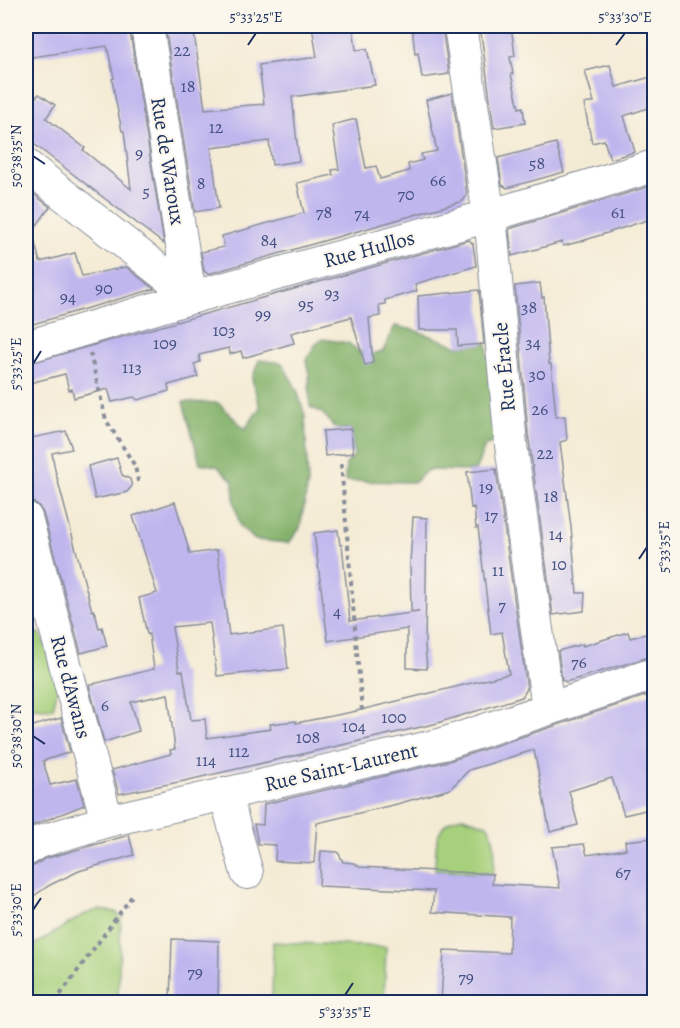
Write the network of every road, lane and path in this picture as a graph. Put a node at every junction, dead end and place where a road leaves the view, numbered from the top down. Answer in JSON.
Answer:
{"nodes":[{"id":1,"x":147,"y":26,"type":"edge"},
{"id":2,"x":460,"y":26,"type":"edge"},
{"id":3,"x":26,"y":165,"type":"edge"},
{"id":4,"x":654,"y":166,"type":"edge"},
{"id":5,"x":489,"y":216,"type":"junction"},
{"id":6,"x":193,"y":297,"type":"junction"},
{"id":7,"x":84,"y":329,"type":"junction"},
{"id":8,"x":26,"y":346,"type":"edge"},
{"id":9,"x":341,"y":465,"type":"dead end"},
{"id":10,"x":139,"y":486,"type":"dead end"},
{"id":11,"x":26,"y":518,"type":"edge"},
{"id":12,"x":654,"y":674,"type":"edge"},
{"id":13,"x":548,"y":708,"type":"junction"},
{"id":14,"x":362,"y":711,"type":"dead end"},
{"id":15,"x":225,"y":793,"type":"junction"},
{"id":16,"x":107,"y":821,"type":"junction"},
{"id":17,"x":26,"y":850,"type":"edge"},
{"id":18,"x":247,"y":873,"type":"dead end"},
{"id":19,"x":132,"y":896,"type":"dead end"},
{"id":20,"x":26,"y":949,"type":"edge"},
{"id":21,"x":35,"y":1002,"type":"edge"},
{"id":22,"x":55,"y":1002,"type":"edge"}],
"edges":[{"from":1,"to":6,"type":"street","name":"Rue de Waroux"},
{"from":2,"to":5,"type":"street","name":"Rue Éracle"},
{"from":3,"to":6,"type":"street"},
{"from":4,"to":5,"type":"street","name":"Rue Hullos"},
{"from":5,"to":6,"type":"street","name":"Rue Hullos"},
{"from":5,"to":13,"type":"street","name":"Rue Éracle"},
{"from":6,"to":7,"type":"street","name":"Rue Hullos"},
{"from":7,"to":8,"type":"street","name":"Rue Hullos"},
{"from":7,"to":10,"type":"path"},
{"from":9,"to":14,"type":"path"},
{"from":11,"to":16,"type":"street","name":"Rue d'Awans"},
{"from":12,"to":13,"type":"street","name":"Rue Saint-Laurent"},
{"from":13,"to":15,"type":"street","name":"Rue Saint-Laurent"},
{"from":15,"to":16,"type":"street","name":"Rue Saint-Laurent"},
{"from":15,"to":18,"type":"street"},
{"from":16,"to":17,"type":"street","name":"Rue Saint-Laurent"},
{"from":19,"to":22,"type":"path"},
{"from":20,"to":21,"type":"path"}]}
